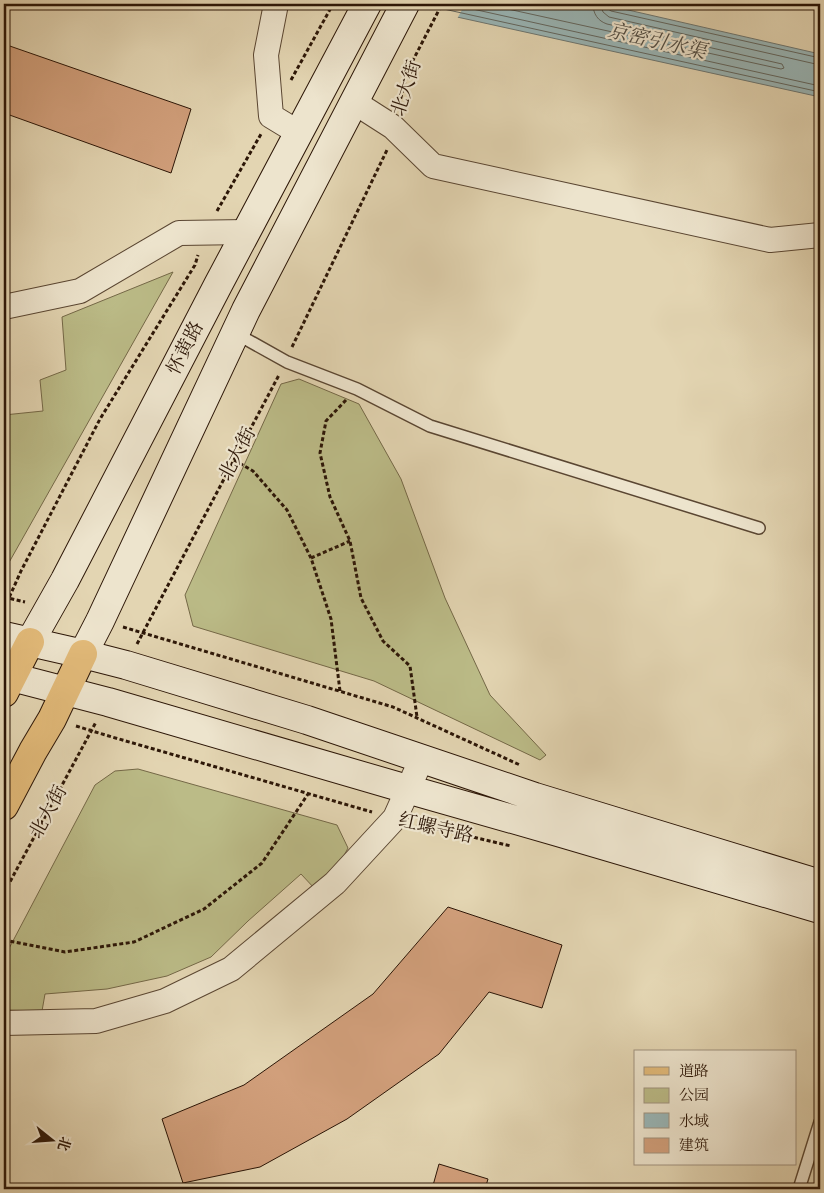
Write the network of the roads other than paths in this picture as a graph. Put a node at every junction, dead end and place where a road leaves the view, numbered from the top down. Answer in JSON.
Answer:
{"nodes":[{"id":1,"x":276,"y":4,"type":"edge"},
{"id":2,"x":367,"y":4,"type":"edge"},
{"id":3,"x":405,"y":4,"type":"edge"},
{"id":4,"x":354,"y":102,"type":"junction"},
{"id":5,"x":298,"y":133,"type":"junction"},
{"id":6,"x":246,"y":232,"type":"junction"},
{"id":7,"x":820,"y":235,"type":"edge"},
{"id":8,"x":4,"y":307,"type":"edge"},
{"id":9,"x":235,"y":333,"type":"junction"},
{"id":10,"x":759,"y":528,"type":"dead end"},
{"id":11,"x":17,"y":639,"type":"edge"},
{"id":12,"x":84,"y":654,"type":"junction"},
{"id":13,"x":6,"y":682,"type":"edge"},
{"id":14,"x":65,"y":691,"type":"junction"},
{"id":15,"x":422,"y":758,"type":"junction"},
{"id":16,"x":407,"y":789,"type":"junction"},
{"id":17,"x":4,"y":806,"type":"edge"},
{"id":18,"x":820,"y":884,"type":"edge"},
{"id":19,"x":820,"y":909,"type":"edge"},
{"id":20,"x":4,"y":1023,"type":"edge"},
{"id":21,"x":820,"y":1122,"type":"edge"},
{"id":22,"x":798,"y":1189,"type":"edge"}],
"edges":[{"from":1,"to":5,"type":"street"},
{"from":2,"to":5,"type":"main road","name":"怀黄路"},
{"from":3,"to":4,"type":"main road","name":"怀黄路"},
{"from":4,"to":7,"type":"street"},
{"from":4,"to":9,"type":"main road","name":"怀黄路"},
{"from":5,"to":6,"type":"main road","name":"怀黄路"},
{"from":6,"to":8,"type":"street"},
{"from":6,"to":11,"type":"main road","name":"怀黄路"},
{"from":9,"to":10,"type":"lane"},
{"from":9,"to":12,"type":"main road","name":"怀黄路"},
{"from":11,"to":12,"type":"main road"},
{"from":11,"to":13,"type":"main road"},
{"from":12,"to":14,"type":"main road"},
{"from":12,"to":15,"type":"main road"},
{"from":13,"to":14,"type":"main road","name":"红螺寺路"},
{"from":14,"to":16,"type":"main road","name":"红螺寺路"},
{"from":14,"to":17,"type":"main road"},
{"from":15,"to":16,"type":"street"},
{"from":15,"to":18,"type":"main road"},
{"from":16,"to":19,"type":"main road","name":"红螺寺路"},
{"from":16,"to":20,"type":"street"},
{"from":21,"to":22,"type":"lane"}]}
